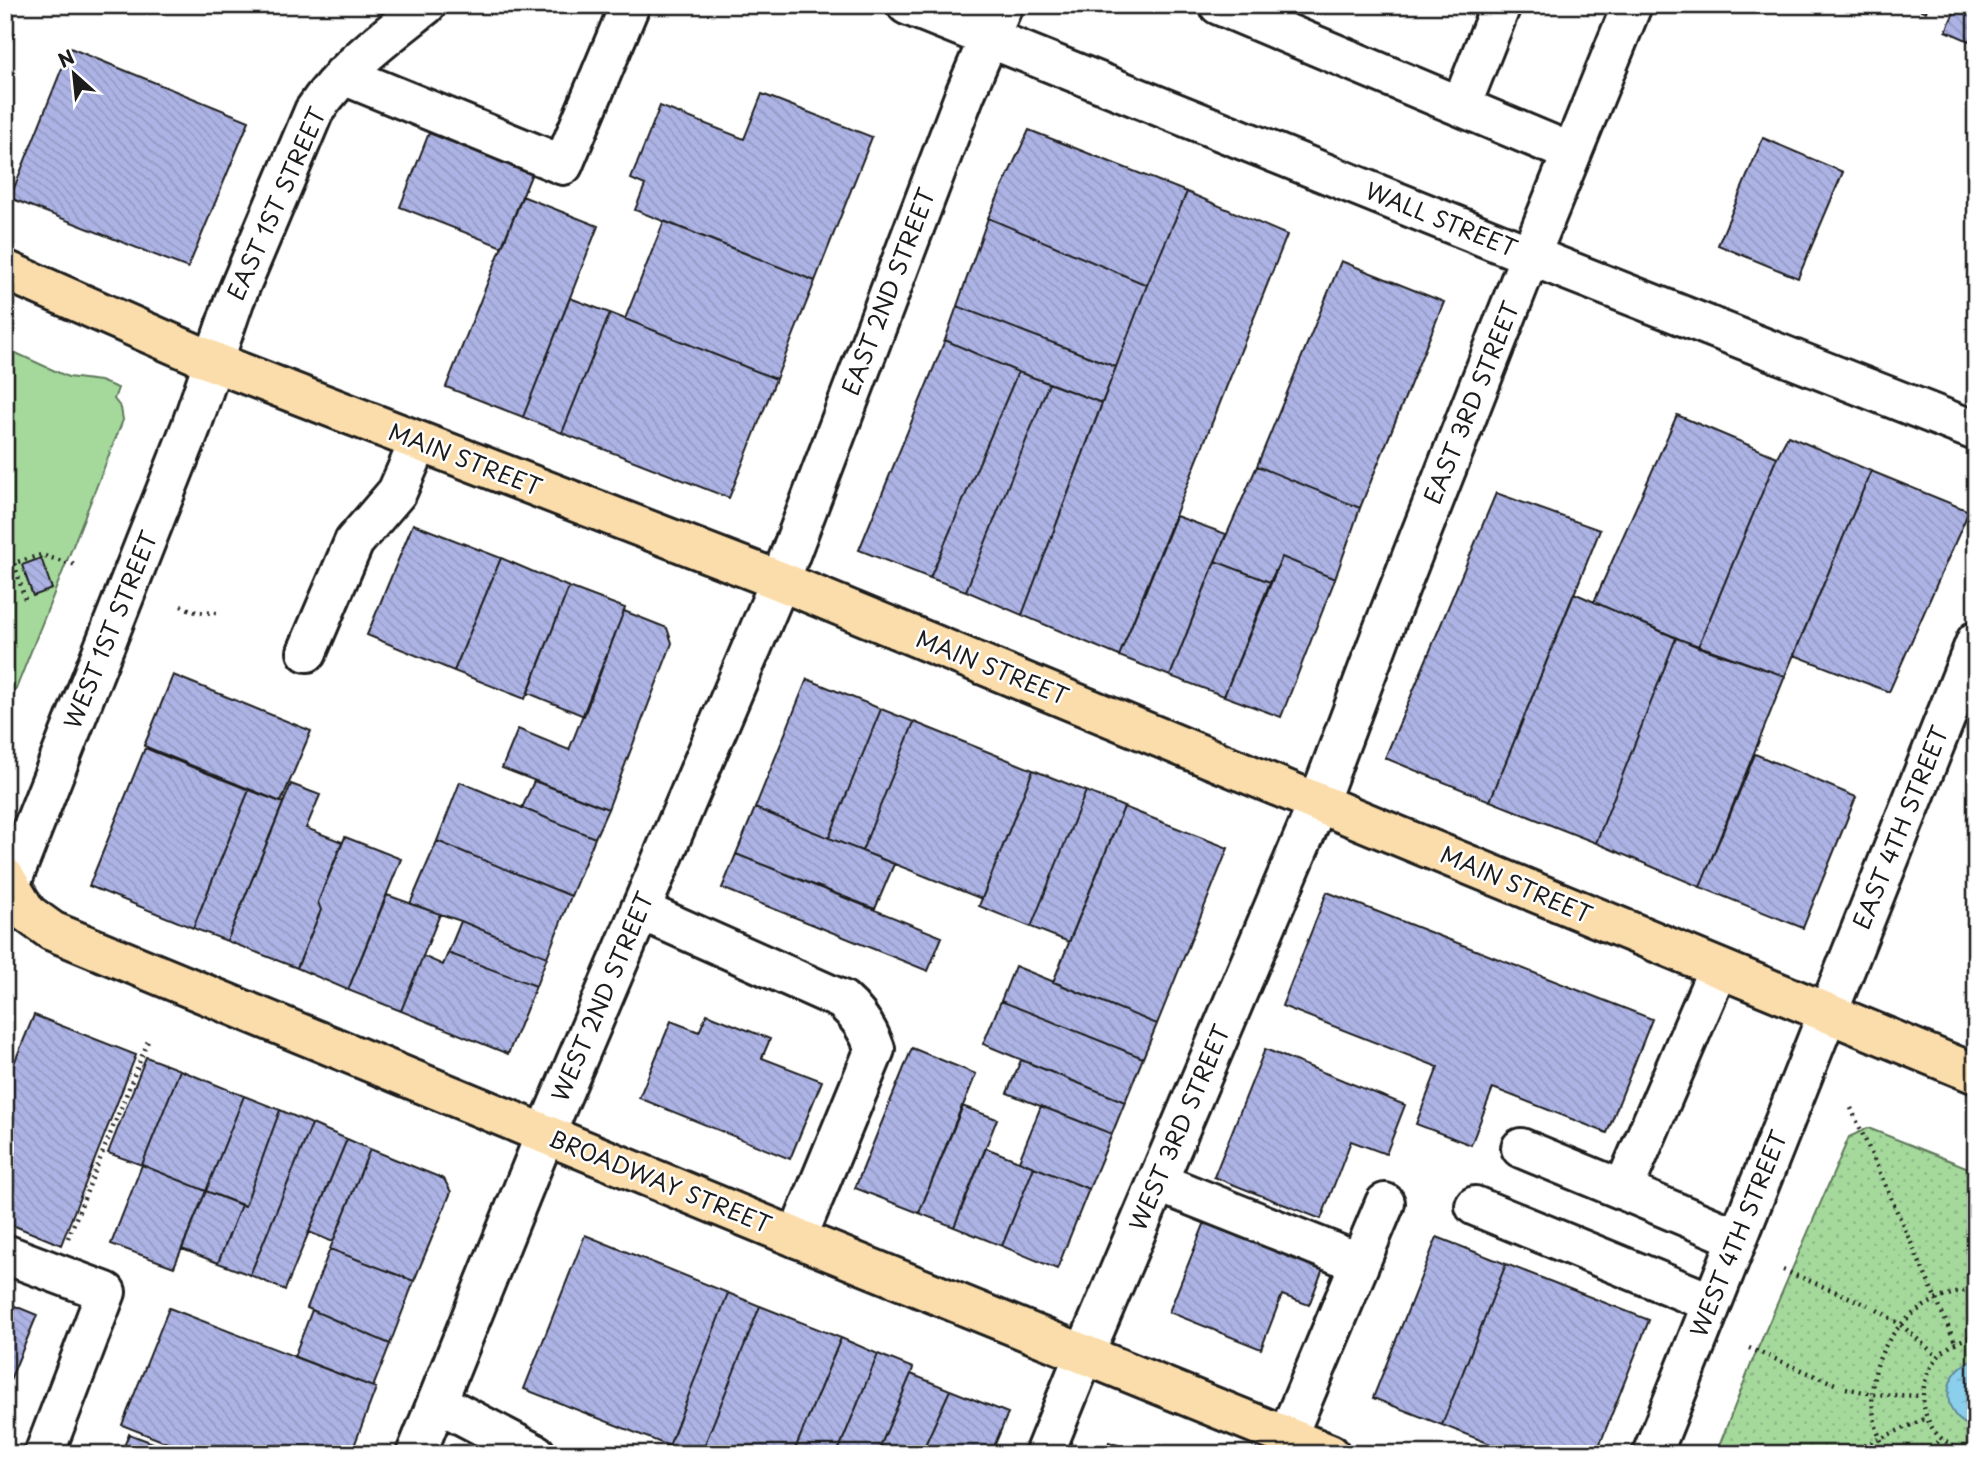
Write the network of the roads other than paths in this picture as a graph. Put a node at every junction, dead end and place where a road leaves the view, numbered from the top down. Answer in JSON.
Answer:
{"nodes":[{"id":1,"x":426,"y":5,"type":"edge"},
{"id":2,"x":630,"y":5,"type":"edge"},
{"id":3,"x":908,"y":5,"type":"edge"},
{"id":4,"x":1219,"y":5,"type":"edge"},
{"id":5,"x":1501,"y":5,"type":"edge"},
{"id":6,"x":1632,"y":5,"type":"edge"},
{"id":7,"x":996,"y":21,"type":"edge"},
{"id":8,"x":343,"y":75,"type":"junction"},
{"id":9,"x":1461,"y":106,"type":"junction"},
{"id":10,"x":1572,"y":153,"type":"junction"},
{"id":11,"x":1530,"y":256,"type":"junction"},
{"id":12,"x":5,"y":270,"type":"edge"},
{"id":13,"x":214,"y":362,"type":"junction"},
{"id":14,"x":1976,"y":431,"type":"edge"},
{"id":15,"x":419,"y":442,"type":"junction"},
{"id":16,"x":780,"y":581,"type":"junction"},
{"id":17,"x":1976,"y":641,"type":"edge"},
{"id":18,"x":307,"y":652,"type":"dead end"},
{"id":19,"x":1318,"y":803,"type":"junction"},
{"id":20,"x":7,"y":886,"type":"edge"},
{"id":21,"x":640,"y":910,"type":"junction"},
{"id":22,"x":1717,"y":969,"type":"junction"},
{"id":23,"x":1827,"y":1014,"type":"junction"},
{"id":24,"x":1976,"y":1074,"type":"edge"},
{"id":25,"x":545,"y":1135,"type":"junction"},
{"id":26,"x":1521,"y":1148,"type":"dead end"},
{"id":27,"x":1157,"y":1182,"type":"junction"},
{"id":28,"x":1623,"y":1190,"type":"junction"},
{"id":29,"x":1385,"y":1203,"type":"dead end"},
{"id":30,"x":1475,"y":1206,"type":"dead end"},
{"id":31,"x":797,"y":1238,"type":"junction"},
{"id":32,"x":1737,"y":1238,"type":"junction"},
{"id":33,"x":5,"y":1254,"type":"edge"},
{"id":34,"x":1360,"y":1262,"type":"junction"},
{"id":35,"x":1712,"y":1303,"type":"junction"},
{"id":36,"x":1084,"y":1355,"type":"junction"},
{"id":37,"x":437,"y":1402,"type":"junction"},
{"id":38,"x":1287,"y":1437,"type":"junction"},
{"id":39,"x":44,"y":1454,"type":"edge"},
{"id":40,"x":416,"y":1454,"type":"edge"},
{"id":41,"x":536,"y":1454,"type":"edge"},
{"id":42,"x":1044,"y":1454,"type":"edge"},
{"id":43,"x":1329,"y":1454,"type":"edge"},
{"id":44,"x":1652,"y":1454,"type":"edge"}],
"edges":[{"from":1,"to":8,"type":"street","name":"EAST 1ST STREET"},
{"from":2,"to":8,"type":"street"},
{"from":3,"to":7,"type":"street","name":"WALL STREET"},
{"from":4,"to":9,"type":"street"},
{"from":5,"to":9,"type":"street"},
{"from":6,"to":10,"type":"street","name":"EAST 3RD STREET"},
{"from":7,"to":11,"type":"street","name":"WALL STREET"},
{"from":7,"to":16,"type":"street","name":"EAST 2ND STREET"},
{"from":8,"to":13,"type":"street","name":"EAST 1ST STREET"},
{"from":9,"to":10,"type":"street"},
{"from":10,"to":11,"type":"street","name":"EAST 3RD STREET"},
{"from":11,"to":14,"type":"street","name":"WALL STREET"},
{"from":11,"to":19,"type":"street","name":"EAST 3RD STREET"},
{"from":12,"to":13,"type":"main road","name":"MAIN STREET"},
{"from":13,"to":15,"type":"main road","name":"MAIN STREET"},
{"from":13,"to":20,"type":"street","name":"WEST 1ST STREET"},
{"from":15,"to":16,"type":"main road","name":"MAIN STREET"},
{"from":15,"to":18,"type":"street"},
{"from":16,"to":19,"type":"main road","name":"MAIN STREET"},
{"from":16,"to":21,"type":"street","name":"WEST 2ND STREET"},
{"from":17,"to":23,"type":"street","name":"EAST 4TH STREET"},
{"from":19,"to":22,"type":"main road","name":"MAIN STREET"},
{"from":19,"to":27,"type":"street","name":"WEST 3RD STREET"},
{"from":20,"to":25,"type":"main road","name":"BROADWAY STREET"},
{"from":21,"to":25,"type":"street","name":"WEST 2ND STREET"},
{"from":21,"to":31,"type":"street"},
{"from":22,"to":23,"type":"main road","name":"MAIN STREET"},
{"from":22,"to":28,"type":"street"},
{"from":23,"to":24,"type":"main road","name":"MAIN STREET"},
{"from":23,"to":32,"type":"street","name":"WEST 4TH STREET"},
{"from":25,"to":31,"type":"main road","name":"BROADWAY STREET"},
{"from":25,"to":37,"type":"street","name":"WEST 2ND STREET"},
{"from":26,"to":28,"type":"street"},
{"from":27,"to":34,"type":"street"},
{"from":27,"to":36,"type":"street","name":"WEST 3RD STREET"},
{"from":28,"to":32,"type":"street"},
{"from":29,"to":34,"type":"street"},
{"from":30,"to":35,"type":"street"},
{"from":31,"to":36,"type":"main road","name":"BROADWAY STREET"},
{"from":32,"to":35,"type":"street","name":"WEST 4TH STREET"},
{"from":33,"to":39,"type":"street"},
{"from":34,"to":38,"type":"street"},
{"from":35,"to":44,"type":"street","name":"WEST 4TH STREET"},
{"from":36,"to":38,"type":"main road","name":"BROADWAY STREET"},
{"from":36,"to":42,"type":"street","name":"WEST 3RD STREET"},
{"from":37,"to":40,"type":"street","name":"WEST 2ND STREET"},
{"from":37,"to":41,"type":"street"},
{"from":38,"to":43,"type":"main road","name":"BROADWAY STREET"}]}
